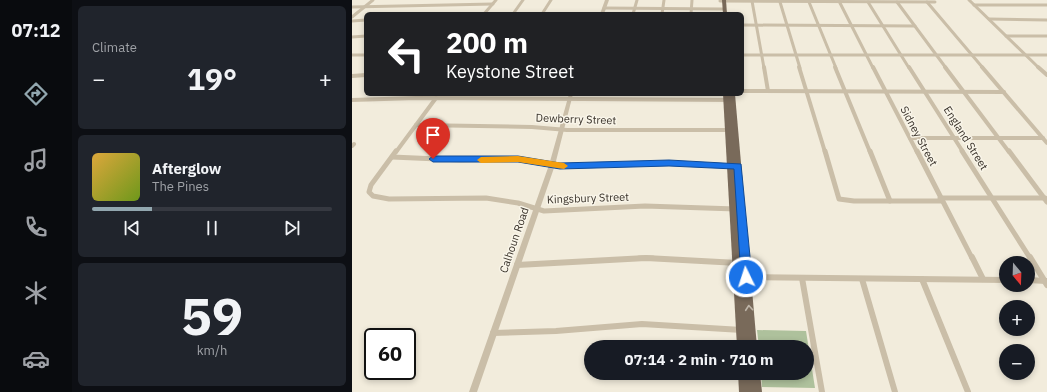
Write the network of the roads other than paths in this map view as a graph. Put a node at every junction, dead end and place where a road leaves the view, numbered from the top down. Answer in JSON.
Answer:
{"nodes":[{"id":1,"x":373,"y":0,"type":"edge"},
{"id":2,"x":496,"y":0,"type":"edge"},
{"id":3,"x":523,"y":0,"type":"edge"},
{"id":4,"x":551,"y":0,"type":"edge"},
{"id":5,"x":607,"y":0,"type":"edge"},
{"id":6,"x":637,"y":0,"type":"edge"},
{"id":7,"x":664,"y":0,"type":"edge"},
{"id":8,"x":692,"y":0,"type":"edge"},
{"id":9,"x":969,"y":0,"type":"edge"},
{"id":10,"x":722,"y":1,"type":"edge"},
{"id":11,"x":753,"y":1,"type":"edge"},
{"id":12,"x":782,"y":1,"type":"edge"},
{"id":13,"x":812,"y":1,"type":"edge"},
{"id":14,"x":842,"y":1,"type":"edge"},
{"id":15,"x":874,"y":1,"type":"edge"},
{"id":16,"x":904,"y":1,"type":"edge"},
{"id":17,"x":934,"y":1,"type":"edge"},
{"id":18,"x":868,"y":2,"type":"junction"},
{"id":19,"x":897,"y":2,"type":"junction"},
{"id":20,"x":927,"y":2,"type":"junction"},
{"id":21,"x":493,"y":4,"type":"junction"},
{"id":22,"x":974,"y":5,"type":"junction"},
{"id":23,"x":1047,"y":5,"type":"edge"},
{"id":24,"x":366,"y":6,"type":"junction"},
{"id":25,"x":352,"y":7,"type":"edge"},
{"id":26,"x":604,"y":8,"type":"junction"},
{"id":27,"x":634,"y":8,"type":"junction"},
{"id":28,"x":663,"y":8,"type":"junction"},
{"id":29,"x":692,"y":9,"type":"junction"},
{"id":30,"x":723,"y":11,"type":"edge"},
{"id":31,"x":486,"y":12,"type":"edge"},
{"id":32,"x":514,"y":12,"type":"edge"},
{"id":33,"x":543,"y":12,"type":"edge"},
{"id":34,"x":603,"y":12,"type":"edge"},
{"id":35,"x":633,"y":12,"type":"edge"},
{"id":36,"x":662,"y":12,"type":"edge"},
{"id":37,"x":691,"y":12,"type":"edge"},
{"id":38,"x":352,"y":17,"type":"edge"},
{"id":39,"x":364,"y":20,"type":"edge"},
{"id":40,"x":989,"y":20,"type":"junction"},
{"id":41,"x":1047,"y":20,"type":"edge"},
{"id":42,"x":352,"y":21,"type":"edge"},
{"id":43,"x":744,"y":25,"type":"edge"},
{"id":44,"x":756,"y":25,"type":"junction"},
{"id":45,"x":788,"y":25,"type":"junction"},
{"id":46,"x":819,"y":26,"type":"junction"},
{"id":47,"x":851,"y":26,"type":"junction"},
{"id":48,"x":883,"y":26,"type":"junction"},
{"id":49,"x":915,"y":26,"type":"junction"},
{"id":50,"x":364,"y":36,"type":"edge"},
{"id":51,"x":1006,"y":36,"type":"junction"},
{"id":52,"x":1047,"y":36,"type":"edge"},
{"id":53,"x":352,"y":37,"type":"edge"},
{"id":54,"x":352,"y":55,"type":"edge"},
{"id":55,"x":364,"y":55,"type":"edge"},
{"id":56,"x":744,"y":55,"type":"edge"},
{"id":57,"x":762,"y":55,"type":"junction"},
{"id":58,"x":796,"y":55,"type":"junction"},
{"id":59,"x":831,"y":55,"type":"junction"},
{"id":60,"x":866,"y":55,"type":"junction"},
{"id":61,"x":902,"y":55,"type":"junction"},
{"id":62,"x":1026,"y":55,"type":"junction"},
{"id":63,"x":1047,"y":55,"type":"edge"},
{"id":64,"x":938,"y":56,"type":"junction"},
{"id":65,"x":973,"y":56,"type":"junction"},
{"id":66,"x":1047,"y":75,"type":"edge"},
{"id":67,"x":352,"y":76,"type":"edge"},
{"id":68,"x":364,"y":76,"type":"edge"},
{"id":69,"x":744,"y":91,"type":"edge"},
{"id":70,"x":768,"y":91,"type":"junction"},
{"id":71,"x":807,"y":91,"type":"junction"},
{"id":72,"x":846,"y":91,"type":"junction"},
{"id":73,"x":885,"y":92,"type":"junction"},
{"id":74,"x":926,"y":92,"type":"junction"},
{"id":75,"x":965,"y":92,"type":"junction"},
{"id":76,"x":1004,"y":92,"type":"junction"},
{"id":77,"x":455,"y":96,"type":"edge"},
{"id":78,"x":493,"y":96,"type":"edge"},
{"id":79,"x":531,"y":96,"type":"edge"},
{"id":80,"x":609,"y":96,"type":"edge"},
{"id":81,"x":648,"y":96,"type":"edge"},
{"id":82,"x":688,"y":96,"type":"edge"},
{"id":83,"x":570,"y":97,"type":"edge"},
{"id":84,"x":729,"y":97,"type":"edge"},
{"id":85,"x":416,"y":98,"type":"joint"},
{"id":86,"x":436,"y":98,"type":"junction"},
{"id":87,"x":453,"y":99,"type":"junction"},
{"id":88,"x":491,"y":99,"type":"junction"},
{"id":89,"x":530,"y":99,"type":"junction"},
{"id":90,"x":608,"y":99,"type":"junction"},
{"id":91,"x":352,"y":100,"type":"edge"},
{"id":92,"x":647,"y":100,"type":"junction"},
{"id":93,"x":687,"y":100,"type":"junction"},
{"id":94,"x":416,"y":125,"type":"junction"},
{"id":95,"x":562,"y":129,"type":"junction"},
{"id":96,"x":732,"y":130,"type":"junction"},
{"id":97,"x":910,"y":138,"type":"junction"},
{"id":98,"x":955,"y":138,"type":"junction"},
{"id":99,"x":999,"y":138,"type":"junction"},
{"id":100,"x":1043,"y":138,"type":"junction"},
{"id":101,"x":1047,"y":143,"type":"edge"},
{"id":102,"x":392,"y":157,"type":"junction"},
{"id":103,"x":552,"y":165,"type":"junction"},
{"id":104,"x":734,"y":166,"type":"junction"},
{"id":105,"x":992,"y":198,"type":"junction"},
{"id":106,"x":1046,"y":199,"type":"edge"},
{"id":107,"x":941,"y":200,"type":"junction"},
{"id":108,"x":890,"y":201,"type":"junction"},
{"id":109,"x":737,"y":209,"type":"junction"},
{"id":110,"x":536,"y":210,"type":"junction"},
{"id":111,"x":736,"y":263,"type":"junction"},
{"id":112,"x":745,"y":264,"type":"junction"},
{"id":113,"x":517,"y":265,"type":"junction"},
{"id":114,"x":742,"y":277,"type":"junction"},
{"id":115,"x":802,"y":278,"type":"junction"},
{"id":116,"x":862,"y":279,"type":"junction"},
{"id":117,"x":922,"y":279,"type":"junction"},
{"id":118,"x":983,"y":279,"type":"junction"},
{"id":119,"x":999,"y":280,"type":"edge"},
{"id":120,"x":1035,"y":281,"type":"edge"},
{"id":121,"x":1046,"y":282,"type":"edge"},
{"id":122,"x":740,"y":330,"type":"junction"},
{"id":123,"x":751,"y":330,"type":"junction"},
{"id":124,"x":493,"y":333,"type":"junction"},
{"id":125,"x":741,"y":340,"type":"edge"},
{"id":126,"x":752,"y":340,"type":"edge"},
{"id":127,"x":744,"y":380,"type":"edge"},
{"id":128,"x":755,"y":380,"type":"edge"},
{"id":129,"x":473,"y":392,"type":"edge"},
{"id":130,"x":745,"y":392,"type":"edge"},
{"id":131,"x":756,"y":392,"type":"edge"},
{"id":132,"x":822,"y":392,"type":"edge"},
{"id":133,"x":895,"y":392,"type":"edge"},
{"id":134,"x":968,"y":392,"type":"edge"}],
"edges":[{"from":1,"to":24,"type":"street"},
{"from":2,"to":21,"type":"street"},
{"from":3,"to":32,"type":"street"},
{"from":4,"to":33,"type":"street"},
{"from":5,"to":26,"type":"street"},
{"from":6,"to":27,"type":"street"},
{"from":7,"to":28,"type":"street"},
{"from":8,"to":29,"type":"street"},
{"from":9,"to":22,"type":"street"},
{"from":10,"to":11,"type":"street"},
{"from":10,"to":30,"type":"main road"},
{"from":11,"to":12,"type":"street"},
{"from":11,"to":44,"type":"street"},
{"from":12,"to":13,"type":"street"},
{"from":12,"to":45,"type":"street"},
{"from":13,"to":14,"type":"street"},
{"from":13,"to":46,"type":"street"},
{"from":14,"to":18,"type":"street"},
{"from":14,"to":47,"type":"street","name":"Sidney Street"},
{"from":15,"to":18,"type":"street"},
{"from":15,"to":19,"type":"street"},
{"from":16,"to":19,"type":"street"},
{"from":16,"to":20,"type":"street"},
{"from":17,"to":20,"type":"street"},
{"from":18,"to":48,"type":"street","name":"England Street"},
{"from":19,"to":49,"type":"street"},
{"from":20,"to":65,"type":"street"},
{"from":21,"to":24,"type":"street"},
{"from":21,"to":31,"type":"street"},
{"from":22,"to":23,"type":"street"},
{"from":22,"to":40,"type":"street"},
{"from":24,"to":25,"type":"street"},
{"from":24,"to":38,"type":"street"},
{"from":26,"to":27,"type":"street"},
{"from":26,"to":34,"type":"street"},
{"from":27,"to":28,"type":"street"},
{"from":27,"to":35,"type":"street"},
{"from":28,"to":29,"type":"street"},
{"from":28,"to":36,"type":"street"},
{"from":29,"to":30,"type":"street"},
{"from":29,"to":37,"type":"street"},
{"from":39,"to":42,"type":"street"},
{"from":40,"to":41,"type":"street"},
{"from":40,"to":51,"type":"street"},
{"from":43,"to":44,"type":"street"},
{"from":44,"to":45,"type":"street"},
{"from":44,"to":57,"type":"street"},
{"from":45,"to":46,"type":"street"},
{"from":45,"to":58,"type":"street"},
{"from":46,"to":47,"type":"street"},
{"from":46,"to":59,"type":"street"},
{"from":47,"to":48,"type":"street"},
{"from":47,"to":60,"type":"street","name":"Sidney Street"},
{"from":48,"to":49,"type":"street"},
{"from":48,"to":61,"type":"street","name":"England Street"},
{"from":49,"to":64,"type":"street"},
{"from":50,"to":53,"type":"street"},
{"from":51,"to":52,"type":"street"},
{"from":51,"to":62,"type":"street"},
{"from":54,"to":55,"type":"street"},
{"from":56,"to":57,"type":"street"},
{"from":57,"to":58,"type":"street"},
{"from":57,"to":70,"type":"street"},
{"from":58,"to":59,"type":"street"},
{"from":58,"to":71,"type":"street"},
{"from":59,"to":60,"type":"street"},
{"from":59,"to":72,"type":"street"},
{"from":60,"to":61,"type":"street"},
{"from":60,"to":73,"type":"street","name":"Sidney Street"},
{"from":61,"to":64,"type":"street"},
{"from":61,"to":74,"type":"street","name":"England Street"},
{"from":62,"to":63,"type":"street"},
{"from":62,"to":65,"type":"street"},
{"from":62,"to":66,"type":"street"},
{"from":64,"to":65,"type":"street"},
{"from":64,"to":75,"type":"street"},
{"from":65,"to":76,"type":"street"},
{"from":67,"to":68,"type":"street"},
{"from":69,"to":70,"type":"street"},
{"from":70,"to":71,"type":"street"},
{"from":71,"to":72,"type":"street"},
{"from":71,"to":108,"type":"street"},
{"from":72,"to":73,"type":"street"},
{"from":72,"to":108,"type":"street"},
{"from":73,"to":74,"type":"street"},
{"from":73,"to":97,"type":"street","name":"Sidney Street"},
{"from":74,"to":75,"type":"street"},
{"from":74,"to":98,"type":"street","name":"England Street"},
{"from":75,"to":76,"type":"street"},
{"from":75,"to":99,"type":"street"},
{"from":76,"to":100,"type":"street"},
{"from":77,"to":87,"type":"street"},
{"from":78,"to":88,"type":"street"},
{"from":79,"to":89,"type":"street"},
{"from":80,"to":90,"type":"street"},
{"from":81,"to":92,"type":"street"},
{"from":82,"to":93,"type":"street"},
{"from":83,"to":89,"type":"street"},
{"from":83,"to":90,"type":"street"},
{"from":83,"to":95,"type":"street","name":"Calhoun Road"},
{"from":84,"to":93,"type":"street"},
{"from":84,"to":96,"type":"main road"},
{"from":85,"to":86,"type":"street"},
{"from":85,"to":91,"type":"street"},
{"from":86,"to":87,"type":"street"},
{"from":86,"to":94,"type":"street"},
{"from":87,"to":88,"type":"street"},
{"from":88,"to":89,"type":"street"},
{"from":90,"to":92,"type":"street"},
{"from":92,"to":93,"type":"street"},
{"from":94,"to":95,"type":"street","name":"Dewberry Street"},
{"from":94,"to":102,"type":"street"},
{"from":95,"to":96,"type":"street","name":"Dewberry Street"},
{"from":95,"to":103,"type":"street","name":"Calhoun Road"},
{"from":96,"to":104,"type":"main road"},
{"from":97,"to":98,"type":"street"},
{"from":97,"to":107,"type":"street","name":"Sidney Street"},
{"from":98,"to":99,"type":"street"},
{"from":98,"to":105,"type":"street","name":"England Street"},
{"from":99,"to":100,"type":"street"},
{"from":99,"to":106,"type":"street"},
{"from":100,"to":101,"type":"street"},
{"from":102,"to":103,"type":"street"},
{"from":102,"to":110,"type":"street","name":"Kingsbury Street"},
{"from":103,"to":104,"type":"street"},
{"from":103,"to":110,"type":"street","name":"Calhoun Road"},
{"from":104,"to":109,"type":"main road"},
{"from":105,"to":106,"type":"street"},
{"from":105,"to":107,"type":"street"},
{"from":105,"to":121,"type":"street","name":"England Street"},
{"from":107,"to":108,"type":"street"},
{"from":107,"to":118,"type":"street","name":"Sidney Street"},
{"from":109,"to":110,"type":"street","name":"Kingsbury Street"},
{"from":109,"to":111,"type":"main road"},
{"from":109,"to":112,"type":"main road"},
{"from":110,"to":113,"type":"street","name":"Calhoun Road"},
{"from":111,"to":112,"type":"street"},
{"from":111,"to":113,"type":"street"},
{"from":111,"to":114,"type":"main road"},
{"from":112,"to":114,"type":"main road"},
{"from":113,"to":124,"type":"street","name":"Calhoun Road"},
{"from":114,"to":115,"type":"street"},
{"from":114,"to":122,"type":"main road"},
{"from":123,"to":114,"type":"main road","one_way":true},
{"from":115,"to":116,"type":"street"},
{"from":115,"to":132,"type":"street"},
{"from":116,"to":117,"type":"street"},
{"from":116,"to":133,"type":"street"},
{"from":117,"to":118,"type":"street"},
{"from":117,"to":134,"type":"street"},
{"from":118,"to":119,"type":"street"},
{"from":120,"to":121,"type":"street"},
{"from":122,"to":123,"type":"street"},
{"from":122,"to":124,"type":"street"},
{"from":122,"to":125,"type":"main road"},
{"from":123,"to":126,"type":"main road"},
{"from":124,"to":129,"type":"street","name":"Calhoun Road"},
{"from":127,"to":130,"type":"main road"},
{"from":128,"to":131,"type":"main road"}]}
